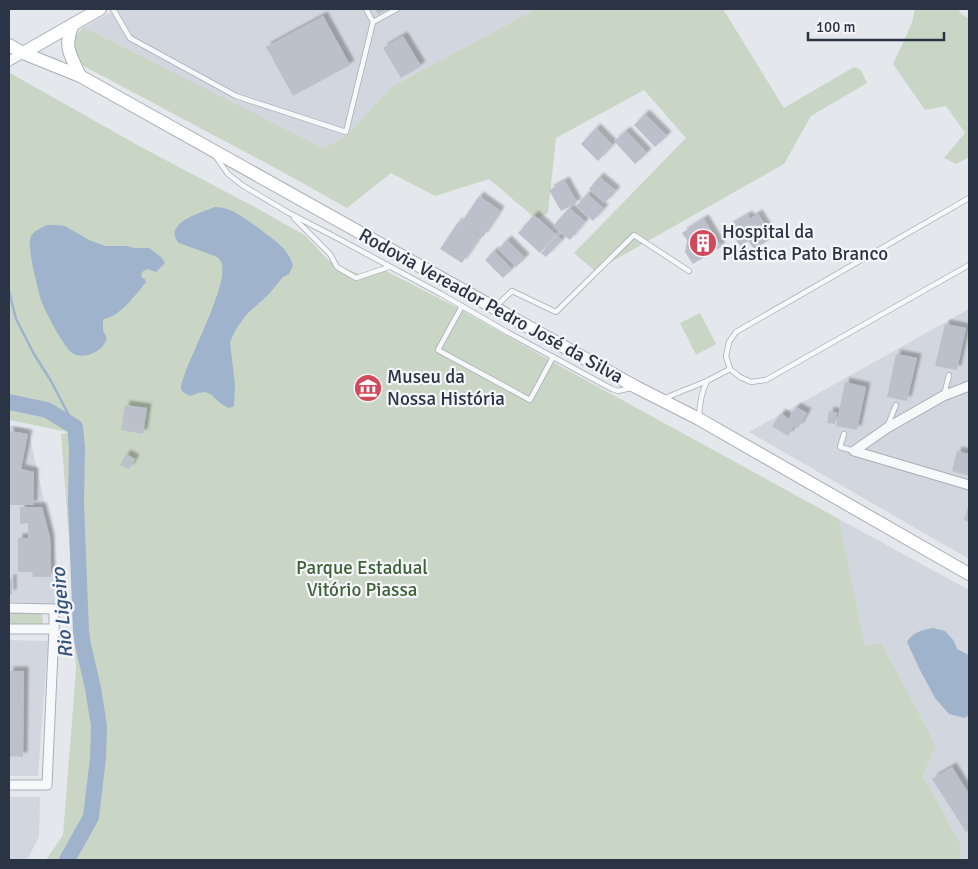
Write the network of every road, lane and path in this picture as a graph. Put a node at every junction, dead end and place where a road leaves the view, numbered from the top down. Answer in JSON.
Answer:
{"nodes":[{"id":1,"x":100,"y":9,"type":"edge"},
{"id":2,"x":113,"y":9,"type":"edge"},
{"id":3,"x":366,"y":9,"type":"edge"},
{"id":4,"x":397,"y":9,"type":"edge"},
{"id":5,"x":373,"y":22,"type":"junction"},
{"id":6,"x":73,"y":24,"type":"junction"},
{"id":7,"x":9,"y":45,"type":"edge"},
{"id":8,"x":23,"y":53,"type":"junction"},
{"id":9,"x":9,"y":61,"type":"edge"},
{"id":10,"x":80,"y":76,"type":"junction"},
{"id":11,"x":209,"y":148,"type":"junction"},
{"id":12,"x":969,"y":198,"type":"edge"},
{"id":13,"x":289,"y":213,"type":"junction"},
{"id":14,"x":969,"y":265,"type":"edge"},
{"id":15,"x":389,"y":267,"type":"junction"},
{"id":16,"x":689,"y":272,"type":"dead end"},
{"id":17,"x":462,"y":306,"type":"junction"},
{"id":18,"x":494,"y":308,"type":"junction"},
{"id":19,"x":553,"y":357,"type":"junction"},
{"id":20,"x":730,"y":369,"type":"junction"},
{"id":21,"x":950,"y":375,"type":"dead end"},
{"id":22,"x":707,"y":382,"type":"junction"},
{"id":23,"x":969,"y":386,"type":"edge"},
{"id":24,"x":636,"y":387,"type":"junction"},
{"id":25,"x":943,"y":396,"type":"junction"},
{"id":26,"x":661,"y":400,"type":"junction"},
{"id":27,"x":896,"y":405,"type":"dead end"},
{"id":28,"x":699,"y":419,"type":"junction"},
{"id":29,"x":887,"y":428,"type":"junction"},
{"id":30,"x":844,"y":434,"type":"dead end"},
{"id":31,"x":854,"y":451,"type":"junction"},
{"id":32,"x":969,"y":485,"type":"edge"},
{"id":33,"x":969,"y":574,"type":"edge"},
{"id":34,"x":9,"y":608,"type":"edge"},
{"id":35,"x":9,"y":629,"type":"edge"},
{"id":36,"x":54,"y":629,"type":"junction"},
{"id":37,"x":9,"y":785,"type":"edge"}],
"edges":[{"from":1,"to":6,"type":"main road"},
{"from":2,"to":5,"type":"lane"},
{"from":3,"to":5,"type":"lane"},
{"from":4,"to":5,"type":"lane"},
{"from":6,"to":8,"type":"main road"},
{"from":6,"to":10,"type":"main road"},
{"from":7,"to":8,"type":"main road","name":"Rodovia Vereador Pedro José da Silva"},
{"from":8,"to":9,"type":"street"},
{"from":8,"to":10,"type":"main road","name":"Rodovia Vereador Pedro José da Silva"},
{"from":10,"to":11,"type":"main road","name":"Rodovia Vereador Pedro José da Silva"},
{"from":11,"to":13,"type":"lane"},
{"from":11,"to":18,"type":"main road","name":"Rodovia Vereador Pedro José da Silva"},
{"from":12,"to":20,"type":"lane"},
{"from":13,"to":15,"type":"lane"},
{"from":13,"to":15,"type":"lane"},
{"from":14,"to":20,"type":"lane"},
{"from":15,"to":17,"type":"lane"},
{"from":16,"to":18,"type":"lane"},
{"from":17,"to":19,"type":"lane"},
{"from":17,"to":19,"type":"lane"},
{"from":18,"to":24,"type":"main road","name":"Rodovia Vereador Pedro José da Silva"},
{"from":19,"to":24,"type":"lane"},
{"from":20,"to":22,"type":"lane"},
{"from":21,"to":25,"type":"lane"},
{"from":22,"to":26,"type":"lane"},
{"from":22,"to":28,"type":"lane"},
{"from":23,"to":25,"type":"street"},
{"from":24,"to":26,"type":"main road","name":"Rodovia Vereador Pedro José da Silva"},
{"from":25,"to":29,"type":"street"},
{"from":26,"to":28,"type":"main road","name":"Rodovia Vereador Pedro José da Silva"},
{"from":27,"to":29,"type":"lane"},
{"from":28,"to":33,"type":"main road","name":"Rodovia Vereador Pedro José da Silva"},
{"from":29,"to":31,"type":"street"},
{"from":30,"to":31,"type":"lane"},
{"from":31,"to":32,"type":"street"},
{"from":34,"to":36,"type":"street"},
{"from":35,"to":36,"type":"street"},
{"from":36,"to":37,"type":"street"}]}
